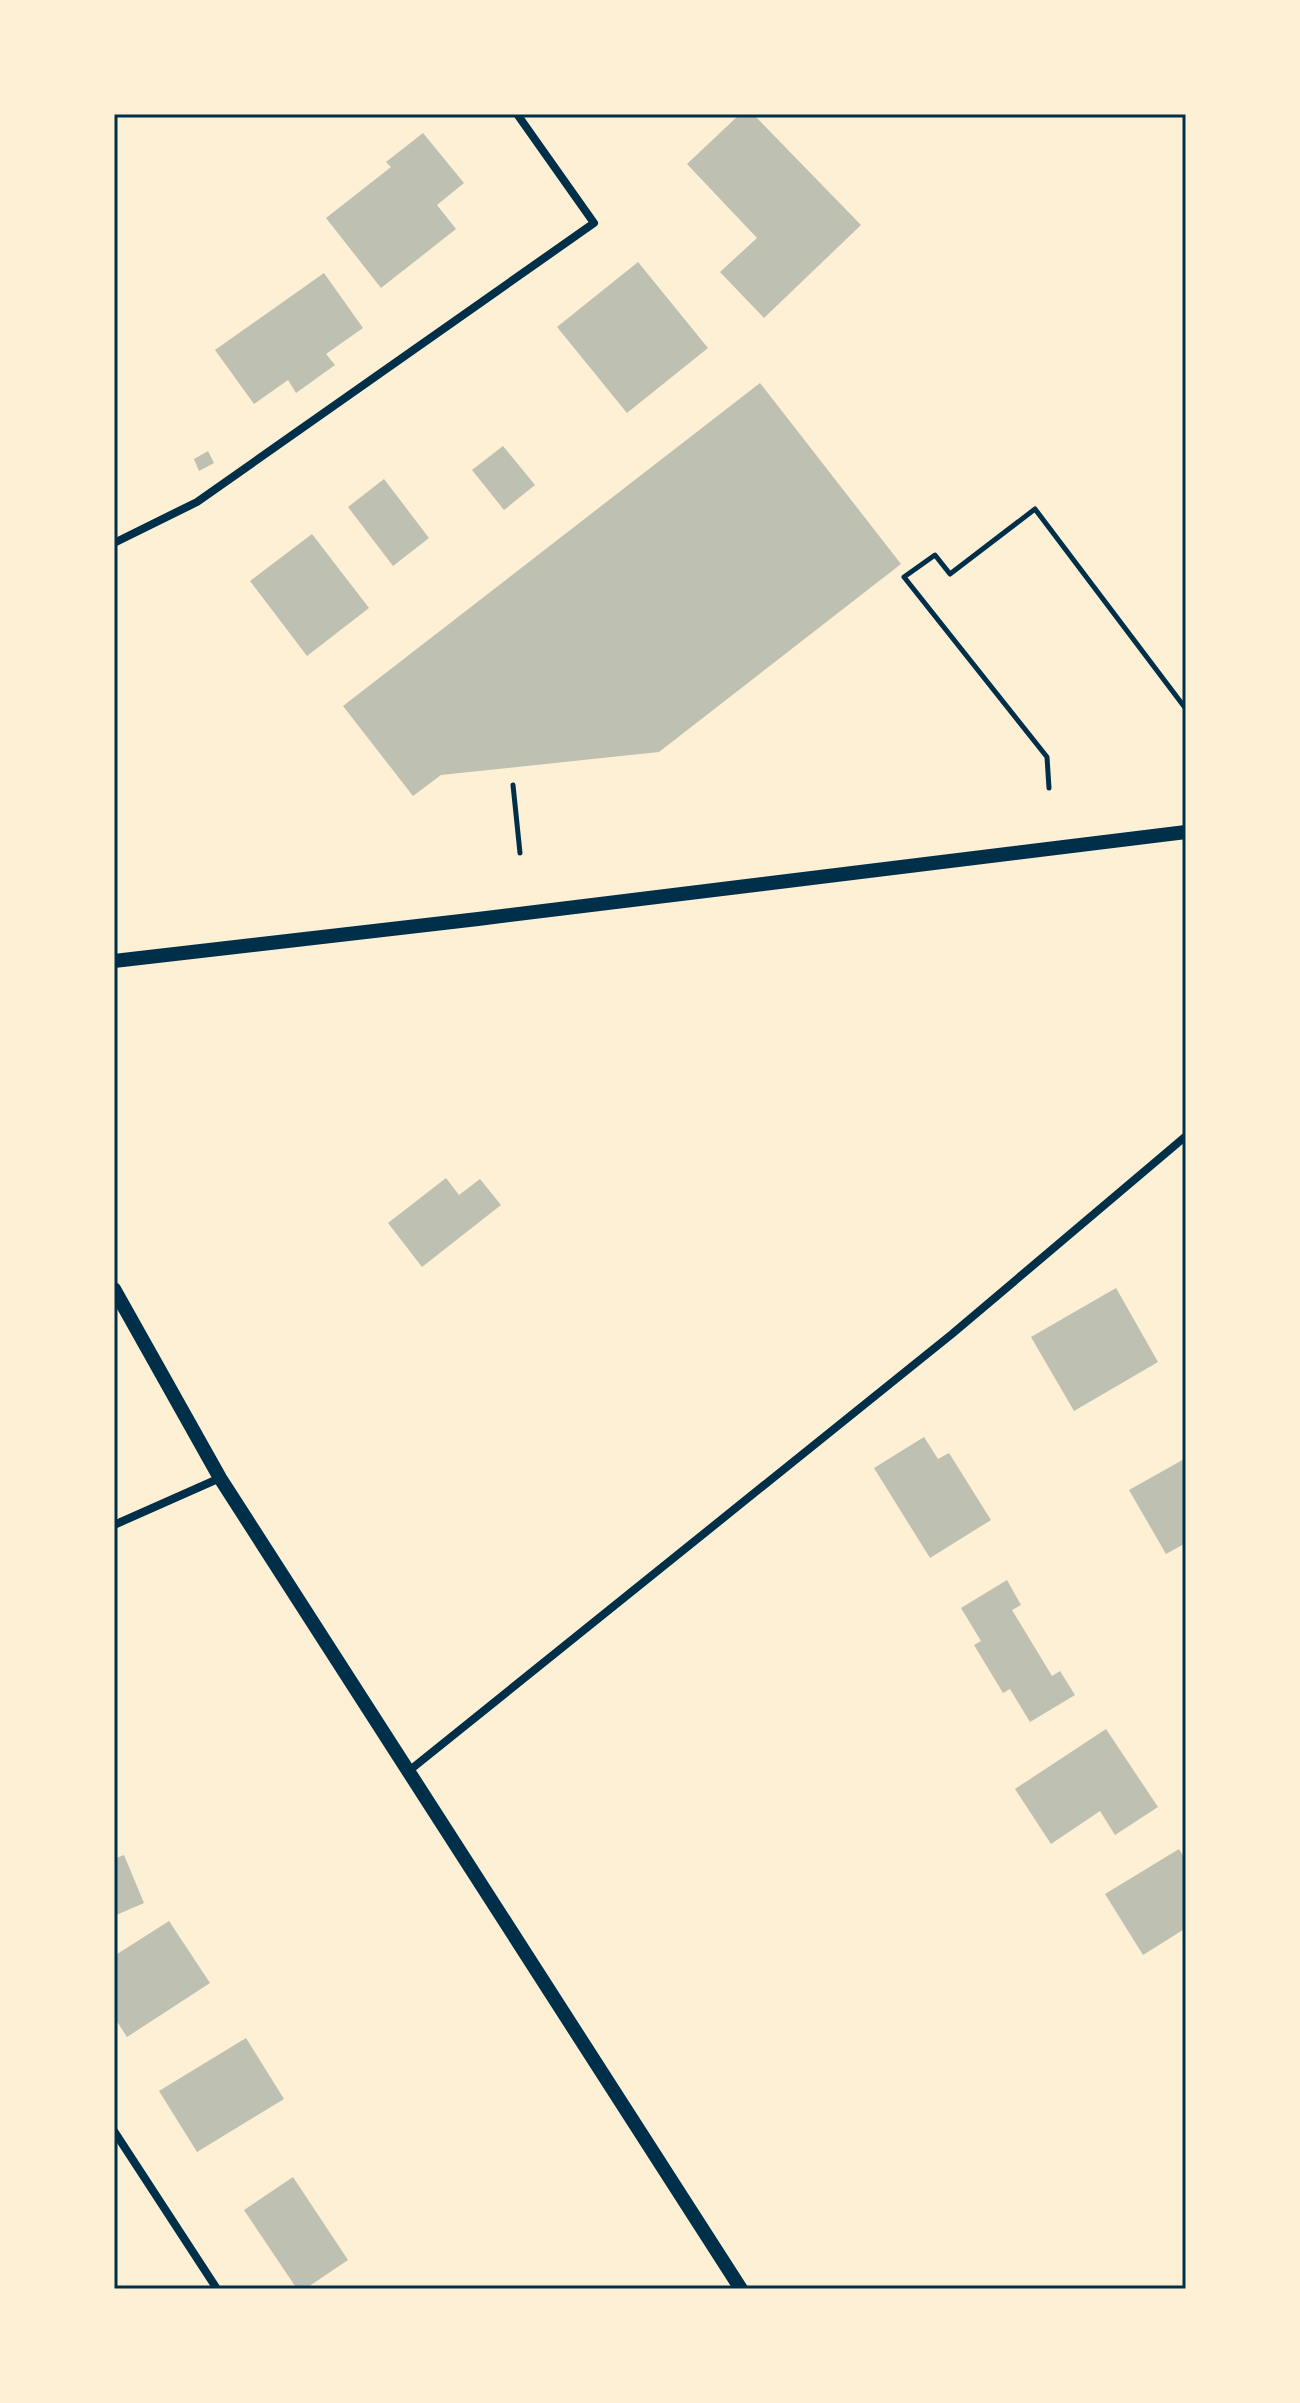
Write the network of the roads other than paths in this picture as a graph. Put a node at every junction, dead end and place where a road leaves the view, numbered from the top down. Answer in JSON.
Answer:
{"nodes":[{"id":1,"x":517,"y":114,"type":"edge"},
{"id":2,"x":114,"y":543,"type":"edge"},
{"id":3,"x":1186,"y":832,"type":"edge"},
{"id":4,"x":114,"y":961,"type":"edge"},
{"id":5,"x":1186,"y":1136,"type":"edge"},
{"id":6,"x":114,"y":1289,"type":"edge"},
{"id":7,"x":220,"y":1478,"type":"junction"},
{"id":8,"x":114,"y":1525,"type":"edge"},
{"id":9,"x":410,"y":1770,"type":"junction"},
{"id":10,"x":114,"y":2131,"type":"edge"},
{"id":11,"x":217,"y":2289,"type":"edge"},
{"id":12,"x":741,"y":2289,"type":"edge"}],
"edges":[{"from":1,"to":2,"type":"street"},
{"from":3,"to":4,"type":"street"},
{"from":5,"to":9,"type":"street"},
{"from":6,"to":7,"type":"street"},
{"from":7,"to":8,"type":"street"},
{"from":7,"to":9,"type":"street"},
{"from":9,"to":12,"type":"street"},
{"from":10,"to":11,"type":"street"}]}
